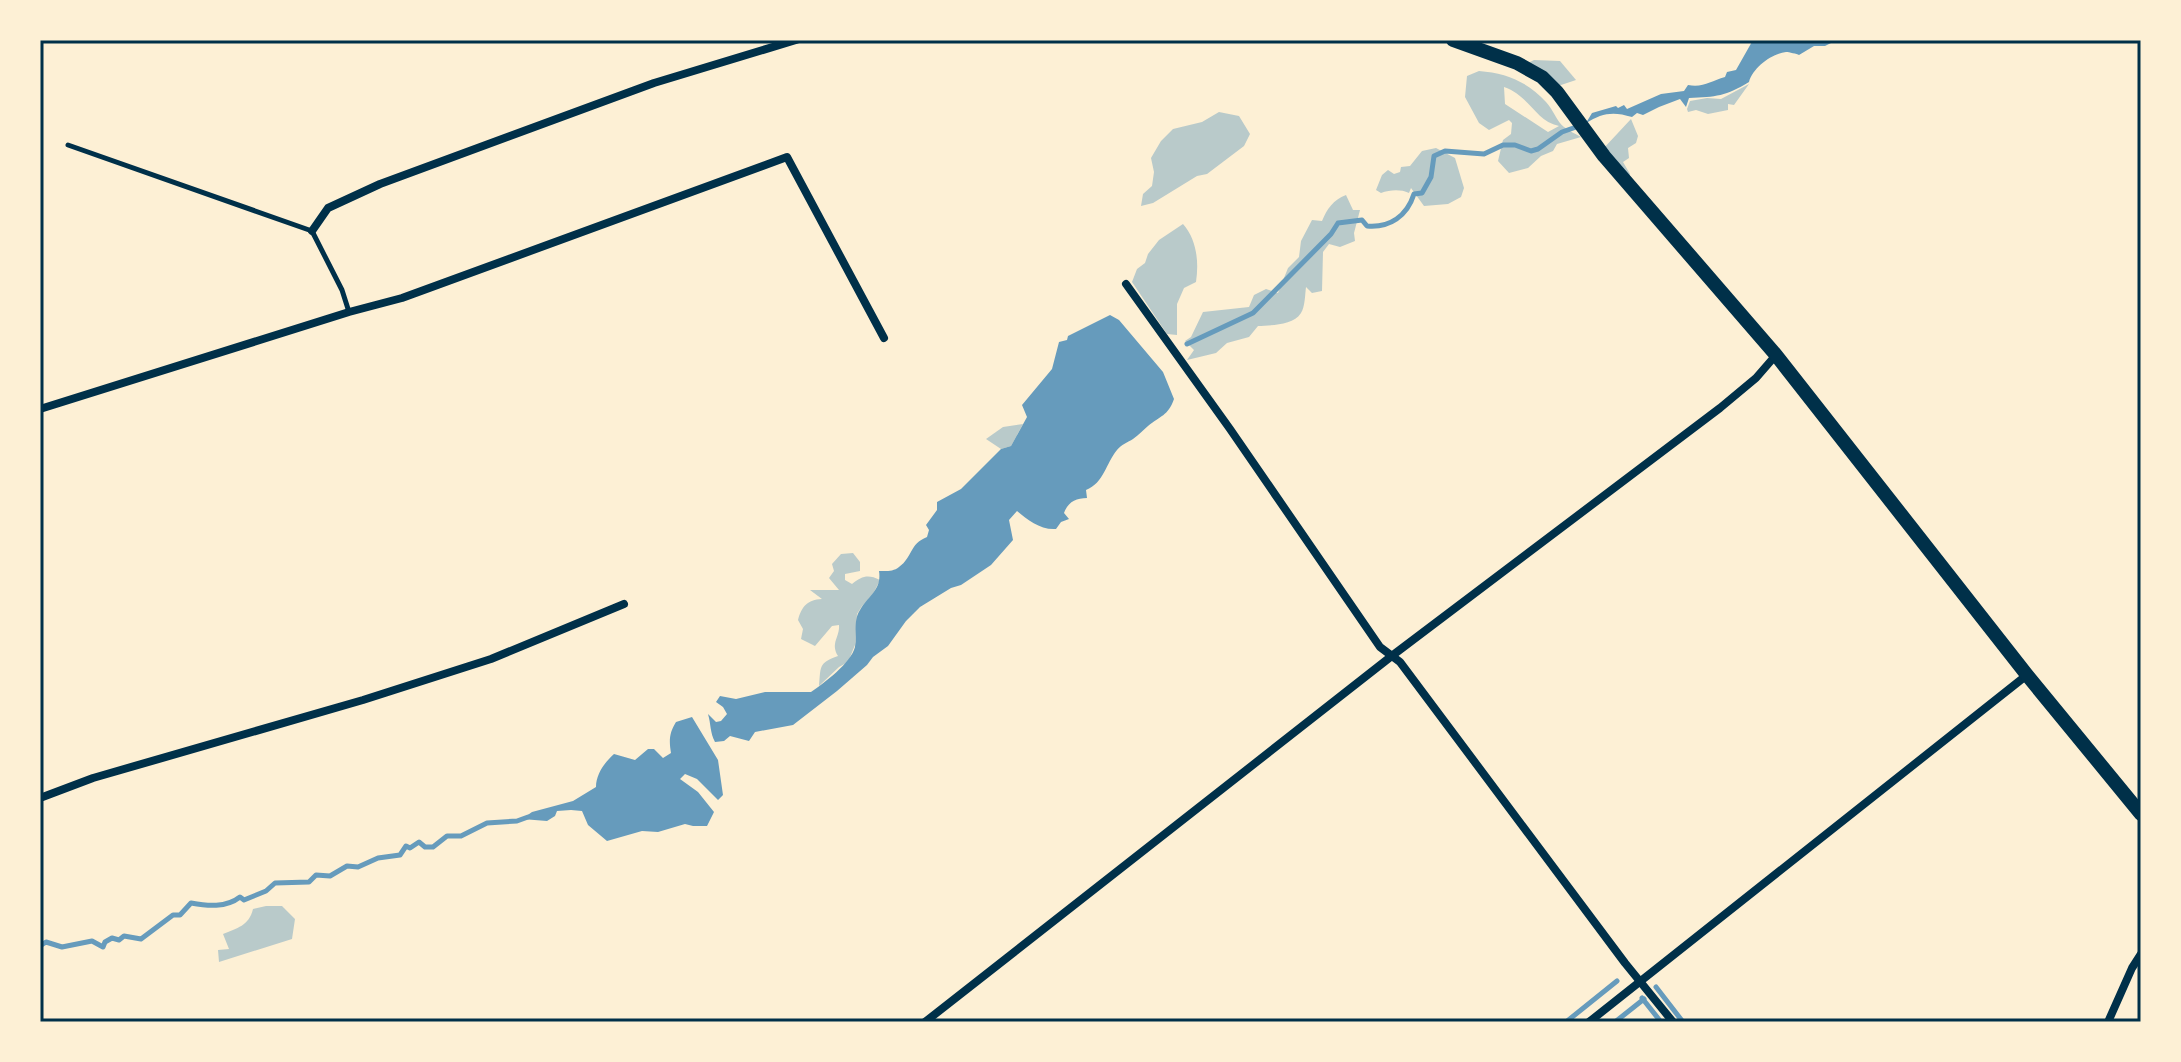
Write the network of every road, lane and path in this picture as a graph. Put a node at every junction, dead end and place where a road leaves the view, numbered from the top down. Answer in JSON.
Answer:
{"nodes":[{"id":1,"x":796,"y":40,"type":"edge"},
{"id":2,"x":1453,"y":40,"type":"edge"},
{"id":3,"x":68,"y":145,"type":"dead end"},
{"id":4,"x":312,"y":231,"type":"junction"},
{"id":5,"x":1126,"y":284,"type":"dead end"},
{"id":6,"x":349,"y":312,"type":"junction"},
{"id":7,"x":884,"y":338,"type":"dead end"},
{"id":8,"x":1776,"y":355,"type":"junction"},
{"id":9,"x":40,"y":409,"type":"edge"},
{"id":10,"x":624,"y":604,"type":"dead end"},
{"id":11,"x":1393,"y":655,"type":"junction"},
{"id":12,"x":2027,"y":675,"type":"junction"},
{"id":13,"x":40,"y":798,"type":"edge"},
{"id":14,"x":2141,"y":814,"type":"edge"},
{"id":15,"x":2141,"y":954,"type":"edge"},
{"id":16,"x":1641,"y":981,"type":"junction"},
{"id":17,"x":936,"y":1019,"type":"edge"},
{"id":18,"x":925,"y":1022,"type":"edge"},
{"id":19,"x":1589,"y":1022,"type":"edge"},
{"id":20,"x":1673,"y":1022,"type":"edge"},
{"id":21,"x":2108,"y":1022,"type":"edge"}],
"edges":[{"from":1,"to":4,"type":"street"},
{"from":2,"to":8,"type":"street"},
{"from":3,"to":4,"type":"lane"},
{"from":4,"to":6,"type":"lane"},
{"from":5,"to":11,"type":"street"},
{"from":6,"to":7,"type":"street"},
{"from":6,"to":9,"type":"street"},
{"from":8,"to":11,"type":"street"},
{"from":8,"to":12,"type":"street"},
{"from":10,"to":13,"type":"street"},
{"from":11,"to":16,"type":"street"},
{"from":11,"to":17,"type":"street"},
{"from":12,"to":14,"type":"street"},
{"from":12,"to":16,"type":"street"},
{"from":15,"to":21,"type":"street"},
{"from":16,"to":19,"type":"street"},
{"from":16,"to":20,"type":"street"},
{"from":17,"to":18,"type":"street"}]}
